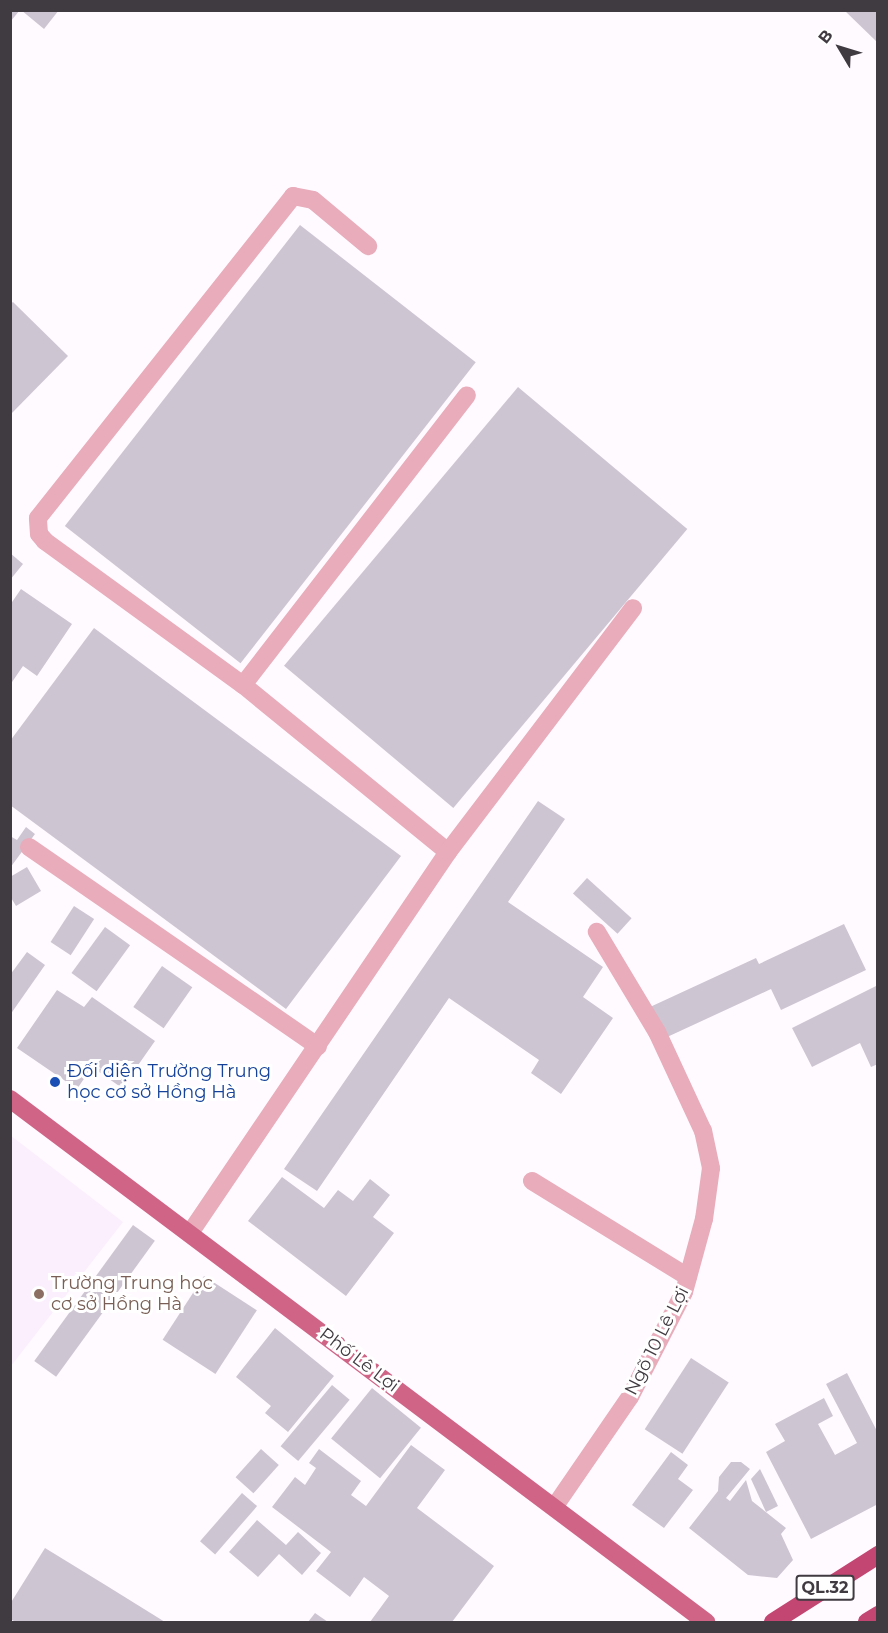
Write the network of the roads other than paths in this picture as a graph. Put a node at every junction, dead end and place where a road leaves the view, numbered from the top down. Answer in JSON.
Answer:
{"nodes":[{"id":1,"x":368,"y":246,"type":"dead end"},
{"id":2,"x":466,"y":395,"type":"dead end"},
{"id":3,"x":633,"y":608,"type":"dead end"},
{"id":4,"x":243,"y":685,"type":"junction"},
{"id":5,"x":29,"y":847,"type":"dead end"},
{"id":6,"x":448,"y":852,"type":"junction"},
{"id":7,"x":597,"y":932,"type":"dead end"},
{"id":8,"x":318,"y":1046,"type":"junction"},
{"id":9,"x":10,"y":1099,"type":"edge"},
{"id":10,"x":532,"y":1181,"type":"dead end"},
{"id":11,"x":190,"y":1233,"type":"junction"},
{"id":12,"x":688,"y":1277,"type":"junction"},
{"id":13,"x":555,"y":1506,"type":"junction"},
{"id":14,"x":878,"y":1555,"type":"edge"},
{"id":15,"x":878,"y":1615,"type":"edge"},
{"id":16,"x":706,"y":1623,"type":"edge"},
{"id":17,"x":772,"y":1623,"type":"edge"},
{"id":18,"x":867,"y":1623,"type":"edge"}],
"edges":[{"from":1,"to":4,"type":"street"},
{"from":2,"to":4,"type":"street"},
{"from":3,"to":6,"type":"street"},
{"from":4,"to":6,"type":"street"},
{"from":5,"to":8,"type":"street"},
{"from":6,"to":8,"type":"street"},
{"from":7,"to":12,"type":"street","name":"Ngõ 10 Lê Lợi"},
{"from":8,"to":11,"type":"street"},
{"from":9,"to":11,"type":"main road","name":"Phố Lê Lợi"},
{"from":10,"to":12,"type":"street"},
{"from":11,"to":13,"type":"main road","name":"Phố Lê Lợi"},
{"from":12,"to":13,"type":"street","name":"Ngõ 10 Lê Lợi"},
{"from":13,"to":16,"type":"main road","name":"Phố Lê Lợi"},
{"from":14,"to":17,"type":"highway","number":"QL.32"},
{"from":15,"to":18,"type":"highway","number":"QL.32"}]}
